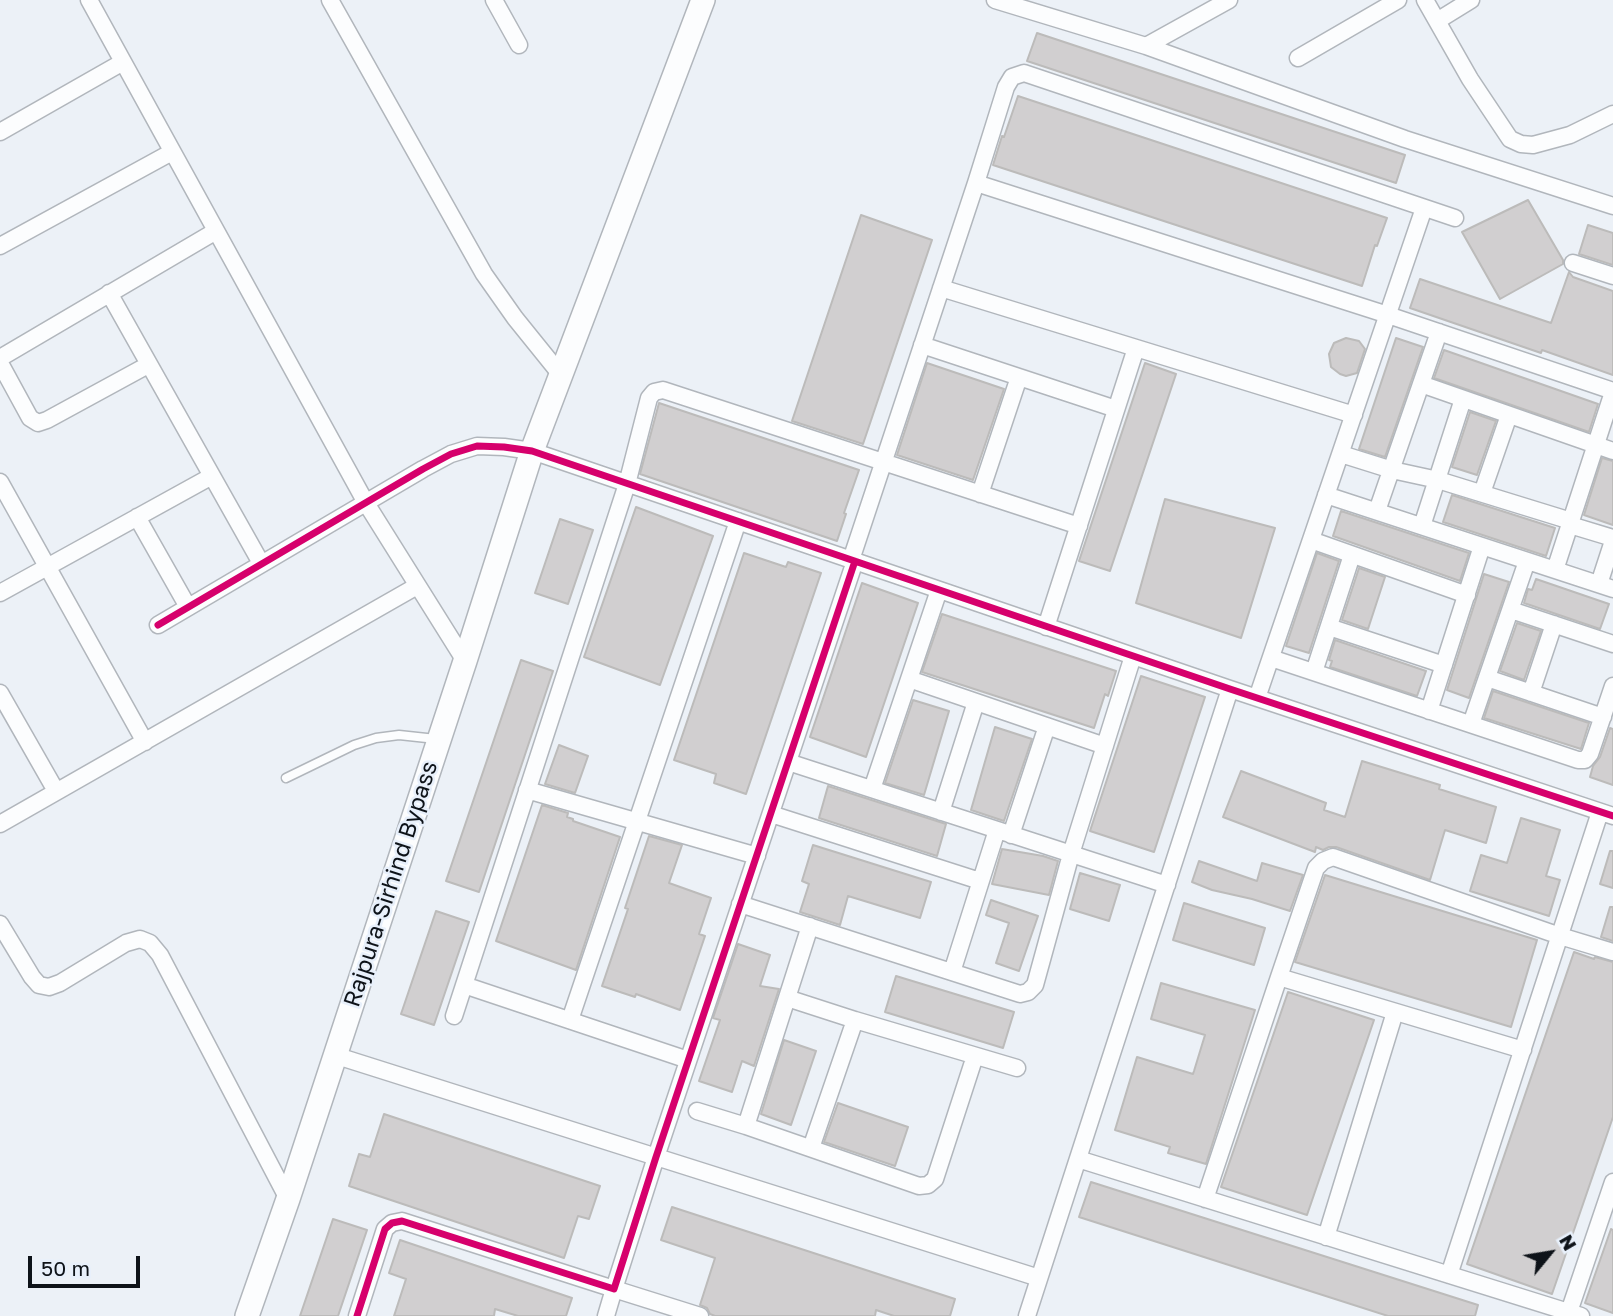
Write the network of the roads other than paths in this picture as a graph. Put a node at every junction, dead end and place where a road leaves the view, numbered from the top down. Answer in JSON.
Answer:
{"nodes":[{"id":1,"x":89,"y":0,"type":"edge"},
{"id":2,"x":330,"y":0,"type":"edge"},
{"id":3,"x":494,"y":0,"type":"edge"},
{"id":4,"x":703,"y":0,"type":"edge"},
{"id":5,"x":995,"y":0,"type":"edge"},
{"id":6,"x":1229,"y":0,"type":"edge"},
{"id":7,"x":1398,"y":0,"type":"edge"},
{"id":8,"x":1425,"y":0,"type":"edge"},
{"id":9,"x":1471,"y":0,"type":"edge"},
{"id":10,"x":1015,"y":3,"type":"edge"},
{"id":11,"x":1437,"y":21,"type":"junction"},
{"id":12,"x":519,"y":45,"type":"dead end"},
{"id":13,"x":1146,"y":46,"type":"junction"},
{"id":14,"x":1298,"y":58,"type":"dead end"},
{"id":15,"x":123,"y":62,"type":"junction"},
{"id":16,"x":1613,"y":114,"type":"edge"},
{"id":17,"x":0,"y":132,"type":"edge"},
{"id":18,"x":172,"y":152,"type":"junction"},
{"id":19,"x":976,"y":183,"type":"junction"},
{"id":20,"x":1613,"y":206,"type":"edge"},
{"id":21,"x":1424,"y":208,"type":"junction"},
{"id":22,"x":1455,"y":218,"type":"dead end"},
{"id":23,"x":216,"y":232,"type":"junction"},
{"id":24,"x":0,"y":246,"type":"edge"},
{"id":25,"x":1573,"y":263,"type":"dead end"},
{"id":26,"x":1613,"y":276,"type":"edge"},
{"id":27,"x":941,"y":288,"type":"junction"},
{"id":28,"x":108,"y":293,"type":"junction"},
{"id":29,"x":1388,"y":315,"type":"junction"},
{"id":30,"x":1439,"y":332,"type":"junction"},
{"id":31,"x":922,"y":345,"type":"junction"},
{"id":32,"x":1136,"y":348,"type":"junction"},
{"id":33,"x":0,"y":360,"type":"edge"},
{"id":34,"x":148,"y":365,"type":"junction"},
{"id":35,"x":561,"y":375,"type":"junction"},
{"id":36,"x":1019,"y":377,"type":"junction"},
{"id":37,"x":1421,"y":384,"type":"junction"},
{"id":38,"x":1613,"y":391,"type":"edge"},
{"id":39,"x":1464,"y":399,"type":"junction"},
{"id":40,"x":1116,"y":409,"type":"junction"},
{"id":41,"x":1354,"y":415,"type":"junction"},
{"id":42,"x":1509,"y":415,"type":"junction"},
{"id":43,"x":1596,"y":445,"type":"junction"},
{"id":44,"x":1613,"y":450,"type":"edge"},
{"id":45,"x":532,"y":451,"type":"junction"},
{"id":46,"x":1341,"y":454,"type":"junction"},
{"id":47,"x":883,"y":463,"type":"junction"},
{"id":48,"x":1392,"y":470,"type":"junction"},
{"id":49,"x":212,"y":476,"type":"junction"},
{"id":50,"x":1438,"y":480,"type":"junction"},
{"id":51,"x":0,"y":482,"type":"edge"},
{"id":52,"x":627,"y":484,"type":"junction"},
{"id":53,"x":980,"y":494,"type":"junction"},
{"id":54,"x":1482,"y":494,"type":"junction"},
{"id":55,"x":1326,"y":495,"type":"junction"},
{"id":56,"x":366,"y":503,"type":"junction"},
{"id":57,"x":1377,"y":512,"type":"junction"},
{"id":58,"x":137,"y":517,"type":"junction"},
{"id":59,"x":738,"y":521,"type":"junction"},
{"id":60,"x":1570,"y":523,"type":"junction"},
{"id":61,"x":1079,"y":526,"type":"junction"},
{"id":62,"x":1422,"y":526,"type":"junction"},
{"id":63,"x":1311,"y":540,"type":"junction"},
{"id":64,"x":1613,"y":540,"type":"edge"},
{"id":65,"x":1482,"y":546,"type":"junction"},
{"id":66,"x":1352,"y":555,"type":"junction"},
{"id":67,"x":853,"y":561,"type":"junction"},
{"id":68,"x":1527,"y":561,"type":"junction"},
{"id":69,"x":261,"y":564,"type":"junction"},
{"id":70,"x":47,"y":566,"type":"junction"},
{"id":71,"x":1555,"y":570,"type":"junction"},
{"id":72,"x":417,"y":586,"type":"junction"},
{"id":73,"x":1606,"y":587,"type":"edge"},
{"id":74,"x":939,"y":590,"type":"junction"},
{"id":75,"x":0,"y":593,"type":"edge"},
{"id":76,"x":1466,"y":595,"type":"junction"},
{"id":77,"x":188,"y":607,"type":"junction"},
{"id":78,"x":1511,"y":610,"type":"junction"},
{"id":79,"x":1554,"y":624,"type":"junction"},
{"id":80,"x":158,"y":625,"type":"dead end"},
{"id":81,"x":1046,"y":626,"type":"junction"},
{"id":82,"x":1329,"y":627,"type":"junction"},
{"id":83,"x":1613,"y":644,"type":"edge"},
{"id":84,"x":1133,"y":656,"type":"junction"},
{"id":85,"x":1271,"y":658,"type":"junction"},
{"id":86,"x":465,"y":662,"type":"junction"},
{"id":87,"x":1444,"y":665,"type":"junction"},
{"id":88,"x":1314,"y":672,"type":"junction"},
{"id":89,"x":1487,"y":678,"type":"junction"},
{"id":90,"x":909,"y":679,"type":"junction"},
{"id":91,"x":1613,"y":687,"type":"edge"},
{"id":92,"x":1230,"y":689,"type":"junction"},
{"id":93,"x":0,"y":693,"type":"edge"},
{"id":94,"x":1531,"y":693,"type":"junction"},
{"id":95,"x":1257,"y":698,"type":"junction"},
{"id":96,"x":976,"y":702,"type":"junction"},
{"id":97,"x":1429,"y":710,"type":"junction"},
{"id":98,"x":1603,"y":717,"type":"junction"},
{"id":99,"x":1471,"y":724,"type":"junction"},
{"id":100,"x":1047,"y":726,"type":"junction"},
{"id":101,"x":439,"y":740,"type":"junction"},
{"id":102,"x":145,"y":741,"type":"junction"},
{"id":103,"x":1105,"y":746,"type":"junction"},
{"id":104,"x":788,"y":762,"type":"junction"},
{"id":105,"x":286,"y":778,"type":"dead end"},
{"id":106,"x":872,"y":789,"type":"junction"},
{"id":107,"x":527,"y":790,"type":"junction"},
{"id":108,"x":56,"y":792,"type":"junction"},
{"id":109,"x":941,"y":812,"type":"junction"},
{"id":110,"x":771,"y":814,"type":"junction"},
{"id":111,"x":1607,"y":814,"type":"edge"},
{"id":112,"x":637,"y":821,"type":"junction"},
{"id":113,"x":0,"y":824,"type":"edge"},
{"id":114,"x":1004,"y":832,"type":"junction"},
{"id":115,"x":1071,"y":854,"type":"junction"},
{"id":116,"x":757,"y":856,"type":"junction"},
{"id":117,"x":980,"y":881,"type":"junction"},
{"id":118,"x":1167,"y":886,"type":"junction"},
{"id":119,"x":740,"y":904,"type":"junction"},
{"id":120,"x":0,"y":923,"type":"edge"},
{"id":121,"x":810,"y":926,"type":"junction"},
{"id":122,"x":1560,"y":936,"type":"junction"},
{"id":123,"x":1613,"y":953,"type":"edge"},
{"id":124,"x":952,"y":972,"type":"junction"},
{"id":125,"x":1279,"y":977,"type":"junction"},
{"id":126,"x":464,"y":985,"type":"junction"},
{"id":127,"x":787,"y":998,"type":"junction"},
{"id":128,"x":1395,"y":1012,"type":"junction"},
{"id":129,"x":454,"y":1016,"type":"dead end"},
{"id":130,"x":570,"y":1020,"type":"junction"},
{"id":131,"x":855,"y":1020,"type":"junction"},
{"id":132,"x":1523,"y":1050,"type":"junction"},
{"id":133,"x":334,"y":1055,"type":"junction"},
{"id":134,"x":975,"y":1056,"type":"junction"},
{"id":135,"x":688,"y":1060,"type":"junction"},
{"id":136,"x":1017,"y":1068,"type":"dead end"},
{"id":137,"x":697,"y":1111,"type":"dead end"},
{"id":138,"x":746,"y":1126,"type":"junction"},
{"id":139,"x":811,"y":1148,"type":"junction"},
{"id":140,"x":656,"y":1157,"type":"junction"},
{"id":141,"x":1078,"y":1159,"type":"junction"},
{"id":142,"x":1613,"y":1182,"type":"edge"},
{"id":143,"x":288,"y":1199,"type":"junction"},
{"id":144,"x":1205,"y":1199,"type":"junction"},
{"id":145,"x":1326,"y":1237,"type":"junction"},
{"id":146,"x":1449,"y":1275,"type":"junction"},
{"id":147,"x":1039,"y":1278,"type":"junction"},
{"id":148,"x":614,"y":1290,"type":"junction"},
{"id":149,"x":1575,"y":1314,"type":"edge"},
{"id":150,"x":247,"y":1316,"type":"edge"},
{"id":151,"x":357,"y":1316,"type":"edge"},
{"id":152,"x":606,"y":1316,"type":"edge"},
{"id":153,"x":700,"y":1316,"type":"edge"},
{"id":154,"x":1027,"y":1316,"type":"edge"}],
"edges":[{"from":1,"to":15,"type":"street"},
{"from":2,"to":35,"type":"street"},
{"from":3,"to":12,"type":"street"},
{"from":4,"to":35,"type":"main road","name":"Rajpura-Sirhind Bypass"},
{"from":5,"to":10,"type":"street"},
{"from":6,"to":13,"type":"street"},
{"from":7,"to":14,"type":"street"},
{"from":8,"to":11,"type":"street"},
{"from":9,"to":11,"type":"street"},
{"from":10,"to":13,"type":"street"},
{"from":11,"to":16,"type":"street"},
{"from":13,"to":20,"type":"street"},
{"from":15,"to":17,"type":"street"},
{"from":15,"to":18,"type":"street"},
{"from":18,"to":23,"type":"street"},
{"from":18,"to":24,"type":"street"},
{"from":19,"to":21,"type":"street"},
{"from":19,"to":27,"type":"street"},
{"from":19,"to":29,"type":"street"},
{"from":21,"to":22,"type":"street"},
{"from":21,"to":29,"type":"street"},
{"from":23,"to":28,"type":"street"},
{"from":23,"to":56,"type":"street"},
{"from":25,"to":26,"type":"street"},
{"from":27,"to":31,"type":"street"},
{"from":27,"to":32,"type":"street"},
{"from":28,"to":33,"type":"street"},
{"from":28,"to":34,"type":"street"},
{"from":29,"to":30,"type":"street"},
{"from":29,"to":41,"type":"street"},
{"from":30,"to":37,"type":"street"},
{"from":30,"to":38,"type":"street"},
{"from":31,"to":36,"type":"street"},
{"from":31,"to":47,"type":"street"},
{"from":32,"to":40,"type":"street"},
{"from":32,"to":41,"type":"street"},
{"from":33,"to":34,"type":"street"},
{"from":34,"to":49,"type":"street"},
{"from":35,"to":45,"type":"main road","name":"Rajpura-Sirhind Bypass"},
{"from":36,"to":40,"type":"street"},
{"from":36,"to":53,"type":"street"},
{"from":37,"to":39,"type":"street"},
{"from":37,"to":48,"type":"street"},
{"from":38,"to":43,"type":"street"},
{"from":39,"to":42,"type":"street"},
{"from":39,"to":50,"type":"street"},
{"from":40,"to":61,"type":"street"},
{"from":41,"to":46,"type":"street"},
{"from":42,"to":43,"type":"street"},
{"from":42,"to":54,"type":"street"},
{"from":43,"to":44,"type":"street"},
{"from":43,"to":60,"type":"street"},
{"from":45,"to":52,"type":"street"},
{"from":45,"to":56,"type":"street"},
{"from":45,"to":86,"type":"main road","name":"Rajpura-Sirhind Bypass"},
{"from":46,"to":48,"type":"street"},
{"from":46,"to":55,"type":"street"},
{"from":47,"to":52,"type":"street"},
{"from":47,"to":53,"type":"street"},
{"from":47,"to":67,"type":"street"},
{"from":48,"to":50,"type":"street"},
{"from":48,"to":57,"type":"street"},
{"from":49,"to":58,"type":"street"},
{"from":49,"to":69,"type":"street"},
{"from":50,"to":54,"type":"street"},
{"from":50,"to":62,"type":"street"},
{"from":51,"to":70,"type":"street"},
{"from":52,"to":59,"type":"street"},
{"from":52,"to":107,"type":"street"},
{"from":53,"to":61,"type":"street"},
{"from":54,"to":60,"type":"street"},
{"from":55,"to":57,"type":"street"},
{"from":55,"to":63,"type":"street"},
{"from":56,"to":69,"type":"street"},
{"from":56,"to":72,"type":"street"},
{"from":57,"to":62,"type":"street"},
{"from":58,"to":70,"type":"street"},
{"from":58,"to":77,"type":"street"},
{"from":59,"to":67,"type":"street"},
{"from":59,"to":112,"type":"street"},
{"from":60,"to":64,"type":"street"},
{"from":60,"to":71,"type":"street"},
{"from":61,"to":81,"type":"street"},
{"from":62,"to":65,"type":"street"},
{"from":63,"to":66,"type":"street"},
{"from":63,"to":85,"type":"street"},
{"from":64,"to":73,"type":"street"},
{"from":65,"to":68,"type":"street"},
{"from":65,"to":76,"type":"street"},
{"from":66,"to":76,"type":"street"},
{"from":66,"to":82,"type":"street"},
{"from":67,"to":74,"type":"street"},
{"from":67,"to":104,"type":"street"},
{"from":68,"to":71,"type":"street"},
{"from":68,"to":78,"type":"street"},
{"from":69,"to":77,"type":"street"},
{"from":70,"to":75,"type":"street"},
{"from":70,"to":102,"type":"street"},
{"from":71,"to":73,"type":"street"},
{"from":72,"to":86,"type":"street"},
{"from":72,"to":102,"type":"street"},
{"from":74,"to":81,"type":"street"},
{"from":74,"to":90,"type":"street"},
{"from":76,"to":87,"type":"street"},
{"from":77,"to":80,"type":"street"},
{"from":78,"to":79,"type":"street"},
{"from":78,"to":89,"type":"street"},
{"from":79,"to":83,"type":"street"},
{"from":79,"to":94,"type":"street"},
{"from":81,"to":84,"type":"street"},
{"from":82,"to":87,"type":"street"},
{"from":82,"to":88,"type":"street"},
{"from":84,"to":92,"type":"street"},
{"from":84,"to":103,"type":"street"},
{"from":85,"to":88,"type":"street"},
{"from":85,"to":95,"type":"street"},
{"from":86,"to":101,"type":"main road","name":"Rajpura-Sirhind Bypass"},
{"from":87,"to":97,"type":"street"},
{"from":88,"to":97,"type":"street"},
{"from":89,"to":94,"type":"street"},
{"from":89,"to":99,"type":"street"},
{"from":90,"to":96,"type":"street"},
{"from":90,"to":106,"type":"street"},
{"from":91,"to":98,"type":"street"},
{"from":92,"to":95,"type":"street"},
{"from":92,"to":118,"type":"street"},
{"from":93,"to":108,"type":"street"},
{"from":94,"to":98,"type":"street"},
{"from":95,"to":111,"type":"street"},
{"from":96,"to":100,"type":"street"},
{"from":96,"to":109,"type":"street"},
{"from":97,"to":99,"type":"street"},
{"from":98,"to":99,"type":"street"},
{"from":100,"to":103,"type":"street"},
{"from":100,"to":114,"type":"street"},
{"from":101,"to":105,"type":"lane"},
{"from":101,"to":133,"type":"main road","name":"Rajpura-Sirhind Bypass"},
{"from":102,"to":108,"type":"street"},
{"from":103,"to":115,"type":"street"},
{"from":104,"to":106,"type":"street"},
{"from":104,"to":110,"type":"street"},
{"from":106,"to":109,"type":"street"},
{"from":107,"to":112,"type":"street"},
{"from":107,"to":126,"type":"street"},
{"from":108,"to":113,"type":"street"},
{"from":109,"to":114,"type":"street"},
{"from":110,"to":116,"type":"street"},
{"from":110,"to":117,"type":"street"},
{"from":111,"to":122,"type":"street"},
{"from":112,"to":116,"type":"street"},
{"from":112,"to":130,"type":"street"},
{"from":114,"to":115,"type":"street"},
{"from":114,"to":117,"type":"street"},
{"from":115,"to":118,"type":"street"},
{"from":115,"to":124,"type":"street"},
{"from":116,"to":119,"type":"street"},
{"from":117,"to":124,"type":"street"},
{"from":118,"to":141,"type":"street"},
{"from":119,"to":121,"type":"street"},
{"from":119,"to":135,"type":"street"},
{"from":120,"to":143,"type":"street"},
{"from":121,"to":124,"type":"street"},
{"from":121,"to":127,"type":"street"},
{"from":122,"to":123,"type":"street"},
{"from":122,"to":125,"type":"street"},
{"from":122,"to":132,"type":"street"},
{"from":125,"to":128,"type":"street"},
{"from":125,"to":144,"type":"street"},
{"from":126,"to":129,"type":"street"},
{"from":126,"to":130,"type":"street"},
{"from":127,"to":131,"type":"street"},
{"from":127,"to":138,"type":"street"},
{"from":128,"to":132,"type":"street"},
{"from":128,"to":145,"type":"street"},
{"from":130,"to":135,"type":"street"},
{"from":131,"to":134,"type":"street"},
{"from":131,"to":139,"type":"street"},
{"from":132,"to":146,"type":"street"},
{"from":133,"to":140,"type":"street"},
{"from":133,"to":143,"type":"main road","name":"Rajpura-Sirhind Bypass"},
{"from":134,"to":136,"type":"street"},
{"from":134,"to":139,"type":"street"},
{"from":135,"to":140,"type":"street"},
{"from":137,"to":138,"type":"street"},
{"from":138,"to":139,"type":"street"},
{"from":140,"to":147,"type":"street"},
{"from":140,"to":148,"type":"street"},
{"from":141,"to":144,"type":"street"},
{"from":141,"to":147,"type":"street"},
{"from":142,"to":149,"type":"street"},
{"from":143,"to":150,"type":"main road","name":"Rajpura-Sirhind Bypass"},
{"from":144,"to":145,"type":"street"},
{"from":145,"to":146,"type":"street"},
{"from":146,"to":149,"type":"street"},
{"from":147,"to":154,"type":"street"},
{"from":148,"to":151,"type":"street"},
{"from":148,"to":152,"type":"street"},
{"from":148,"to":153,"type":"street"}]}
